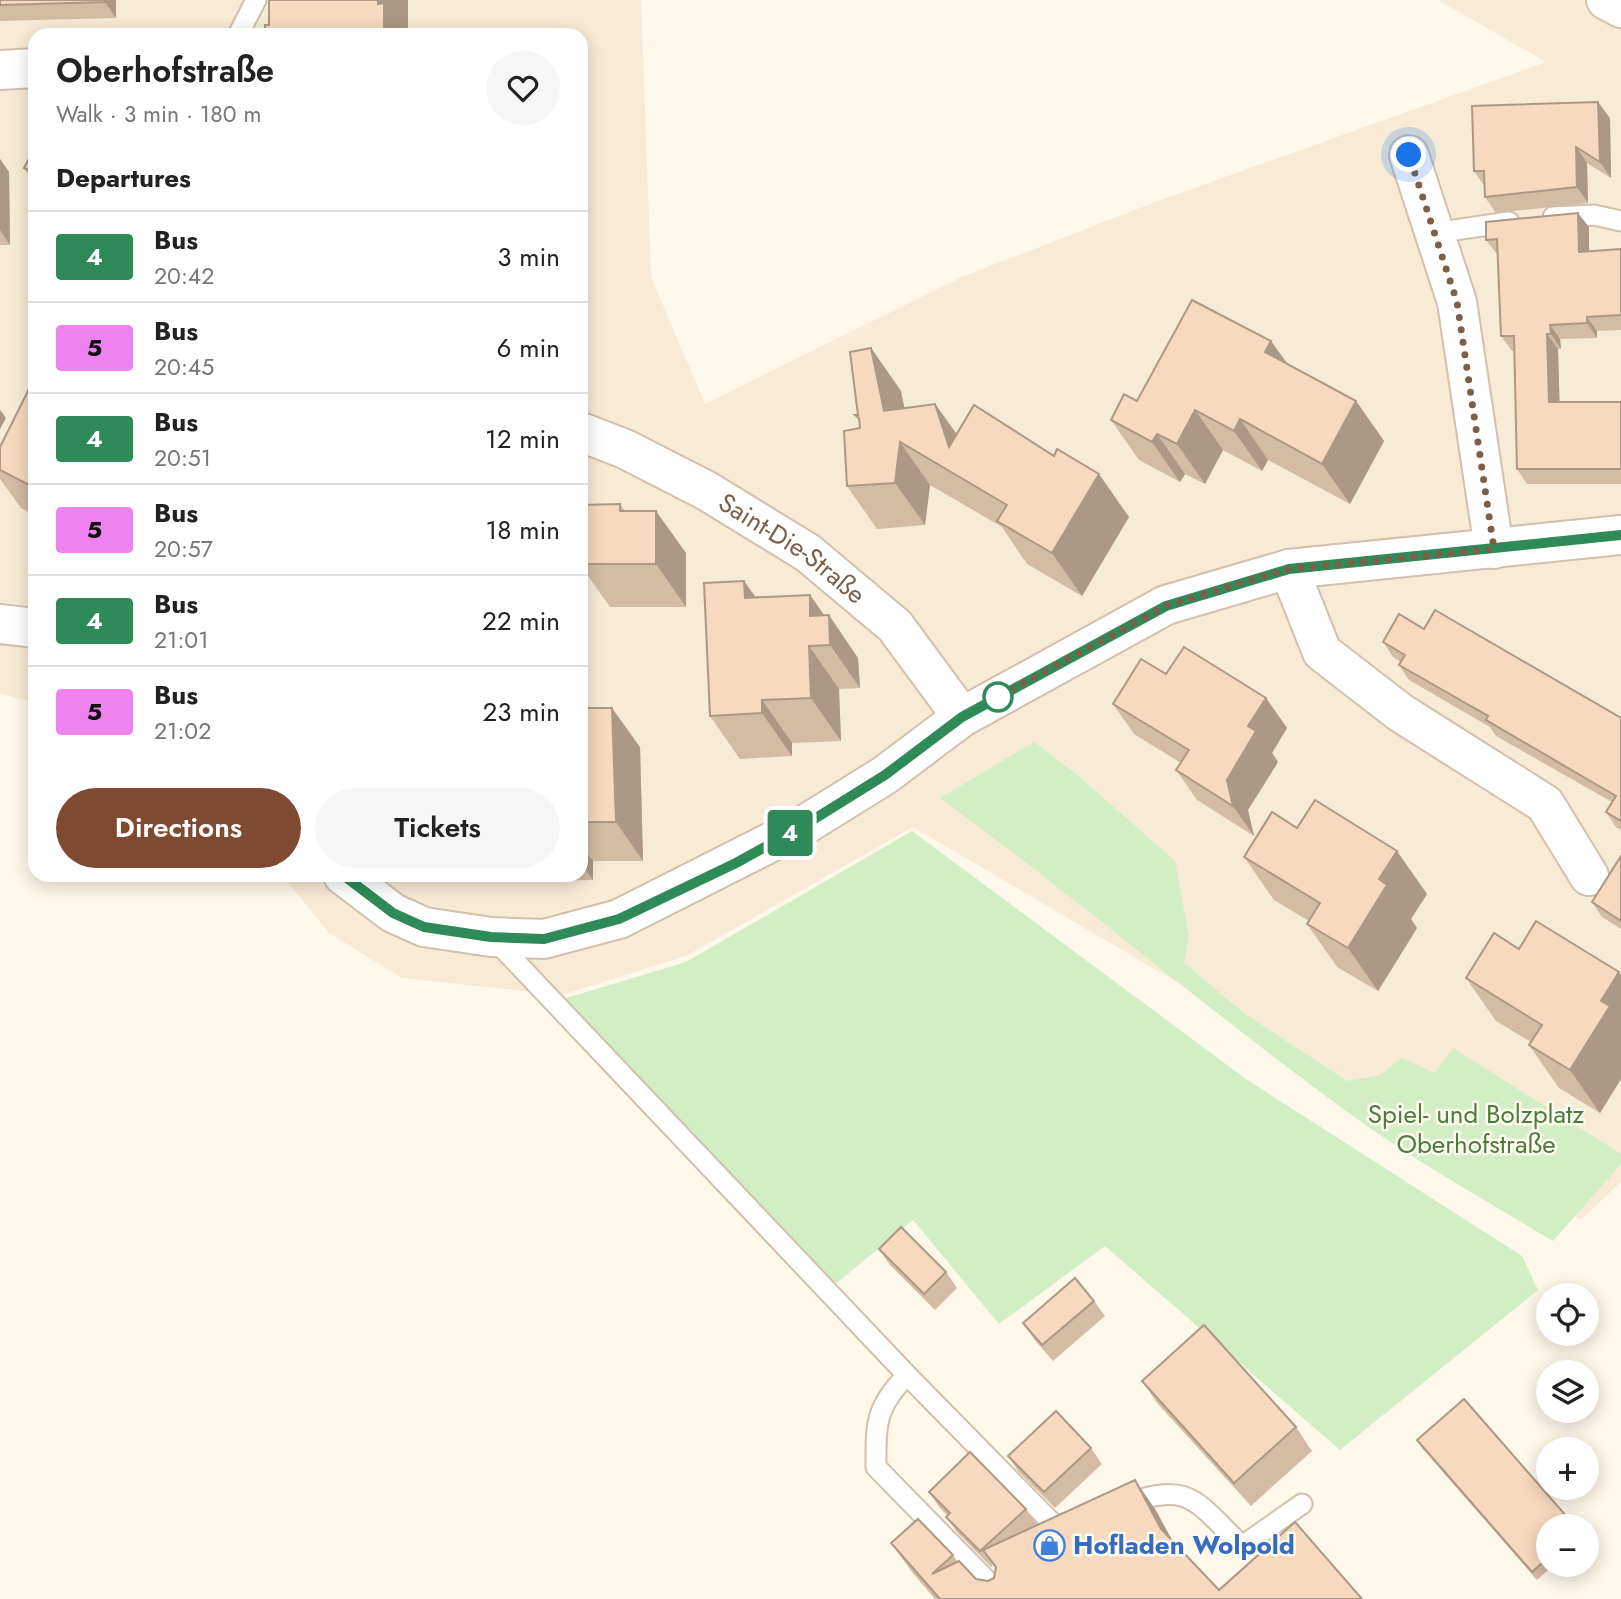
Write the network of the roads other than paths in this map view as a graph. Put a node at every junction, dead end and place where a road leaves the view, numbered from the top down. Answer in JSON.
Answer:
{"nodes":[{"id":1,"x":256,"y":0,"type":"edge"},
{"id":2,"x":1606,"y":0,"type":"edge"},
{"id":3,"x":1621,"y":8,"type":"edge"},
{"id":4,"x":241,"y":28,"type":"edge"},
{"id":5,"x":28,"y":68,"type":"edge"},
{"id":6,"x":0,"y":70,"type":"edge"},
{"id":7,"x":1409,"y":155,"type":"dead end"},
{"id":8,"x":1621,"y":221,"type":"edge"},
{"id":9,"x":1434,"y":233,"type":"junction"},
{"id":10,"x":588,"y":435,"type":"edge"},
{"id":11,"x":1621,"y":535,"type":"edge"},
{"id":12,"x":1494,"y":549,"type":"junction"},
{"id":13,"x":1289,"y":569,"type":"junction"},
{"id":14,"x":0,"y":624,"type":"edge"},
{"id":15,"x":28,"y":627,"type":"edge"},
{"id":16,"x":962,"y":717,"type":"junction"},
{"id":17,"x":1589,"y":876,"type":"dead end"},
{"id":18,"x":352,"y":882,"type":"edge"},
{"id":19,"x":491,"y":937,"type":"junction"},
{"id":20,"x":907,"y":1375,"type":"junction"},
{"id":21,"x":1302,"y":1504,"type":"dead end"},
{"id":22,"x":1106,"y":1512,"type":"edge"},
{"id":23,"x":1083,"y":1521,"type":"edge"},
{"id":24,"x":1005,"y":1599,"type":"edge"}],
"edges":[{"from":1,"to":4,"type":"lane"},
{"from":2,"to":3,"type":"street"},
{"from":5,"to":6,"type":"street"},
{"from":7,"to":9,"type":"street"},
{"from":8,"to":9,"type":"lane"},
{"from":9,"to":12,"type":"street"},
{"from":10,"to":16,"type":"street","name":"Saint-Die-Straße"},
{"from":11,"to":12,"type":"street"},
{"from":12,"to":13,"type":"street"},
{"from":13,"to":16,"type":"street"},
{"from":13,"to":17,"type":"street"},
{"from":14,"to":15,"type":"street"},
{"from":16,"to":19,"type":"street"},
{"from":18,"to":19,"type":"street"},
{"from":19,"to":20,"type":"lane"},
{"from":20,"to":23,"type":"lane"},
{"from":20,"to":24,"type":"lane"},
{"from":21,"to":22,"type":"lane"}]}
